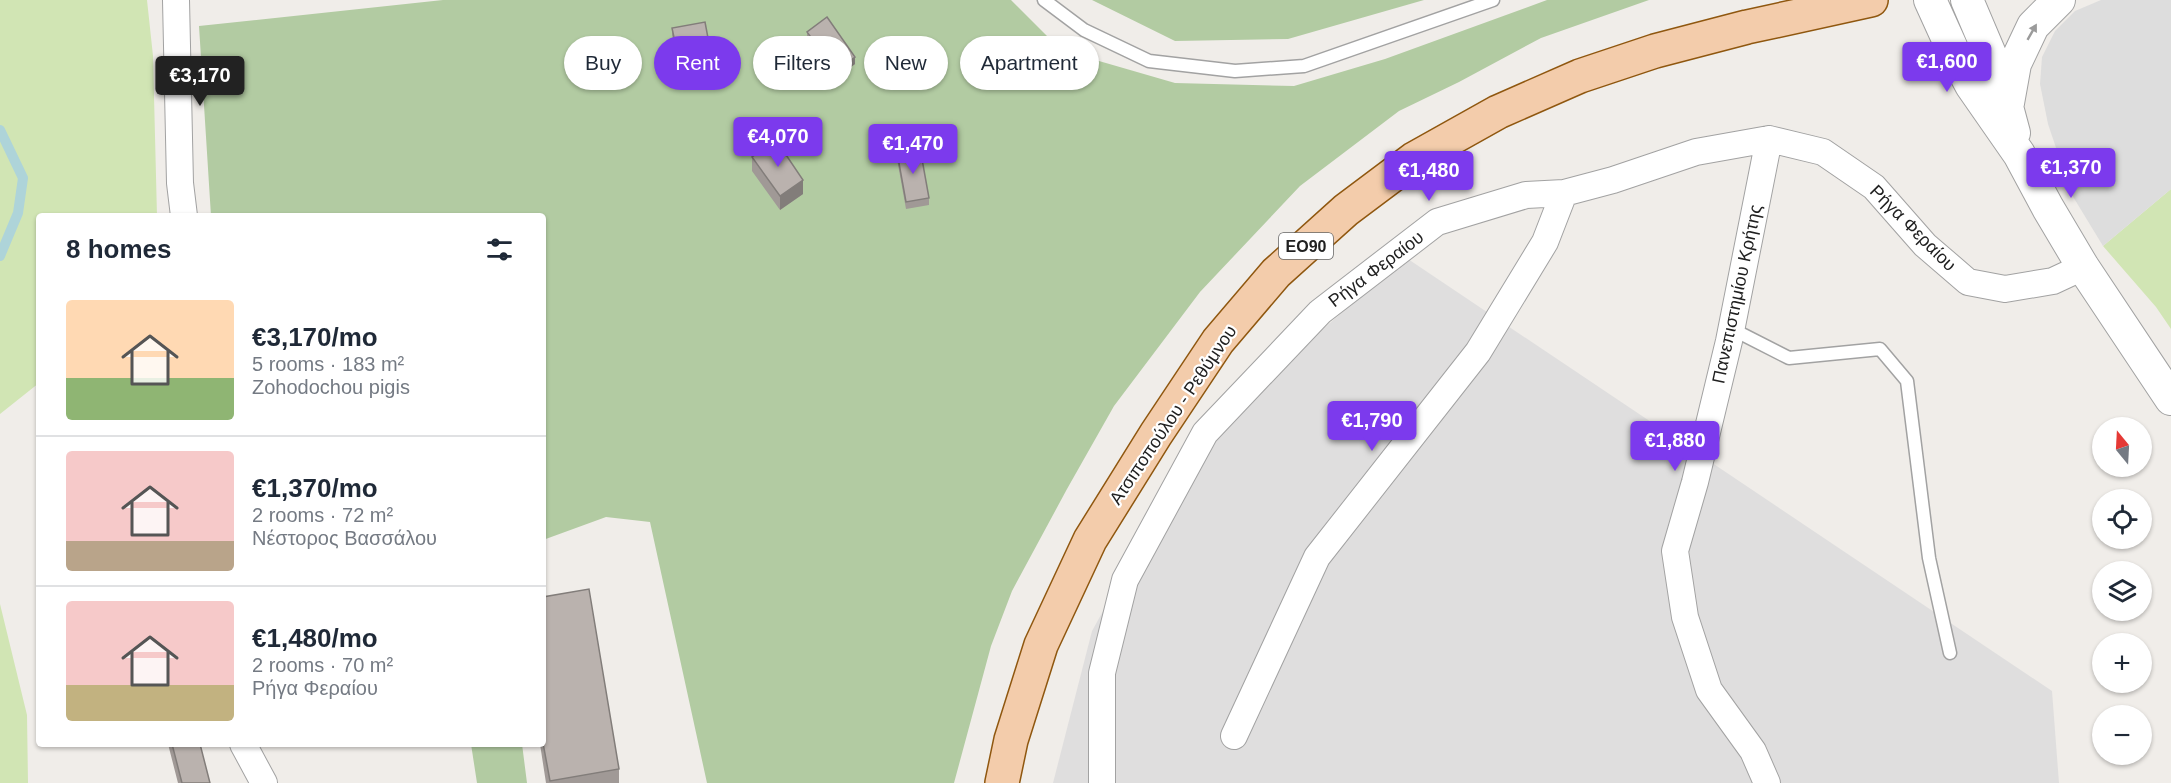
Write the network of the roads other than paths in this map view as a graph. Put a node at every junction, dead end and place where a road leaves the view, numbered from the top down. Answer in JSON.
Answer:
{"nodes":[{"id":1,"x":176,"y":0,"type":"edge"},
{"id":2,"x":1044,"y":0,"type":"edge"},
{"id":3,"x":1493,"y":0,"type":"edge"},
{"id":4,"x":1871,"y":0,"type":"edge"},
{"id":5,"x":1930,"y":0,"type":"edge"},
{"id":6,"x":1967,"y":0,"type":"edge"},
{"id":7,"x":2059,"y":0,"type":"edge"},
{"id":8,"x":2007,"y":107,"type":"junction"},
{"id":9,"x":1769,"y":139,"type":"junction"},
{"id":10,"x":2019,"y":154,"type":"junction"},
{"id":11,"x":1564,"y":193,"type":"junction"},
{"id":12,"x":184,"y":213,"type":"edge"},
{"id":13,"x":2083,"y":267,"type":"junction"},
{"id":14,"x":1732,"y":329,"type":"junction"},
{"id":15,"x":2171,"y":399,"type":"edge"},
{"id":16,"x":1950,"y":653,"type":"dead end"},
{"id":17,"x":1234,"y":736,"type":"dead end"},
{"id":18,"x":245,"y":747,"type":"edge"},
{"id":19,"x":264,"y":783,"type":"edge"},
{"id":20,"x":1002,"y":783,"type":"edge"},
{"id":21,"x":1102,"y":783,"type":"edge"},
{"id":22,"x":1767,"y":783,"type":"edge"}],
"edges":[{"from":1,"to":12,"type":"street"},
{"from":2,"to":3,"type":"lane"},
{"from":4,"to":20,"type":"main road","name":"Ατσιποπούλου - Ρεθύμνου","number":"ΕΟ90"},
{"from":5,"to":10,"type":"street"},
{"from":6,"to":8,"type":"street"},
{"from":8,"to":7,"type":"street","one_way":true},
{"from":8,"to":10,"type":"street"},
{"from":9,"to":11,"type":"street","name":"Ρήγα Φεραίου"},
{"from":9,"to":13,"type":"street","name":"Ρήγα Φεραίου"},
{"from":9,"to":14,"type":"street","name":"Πανεπιστημίου Κρήτης"},
{"from":10,"to":13,"type":"street"},
{"from":11,"to":17,"type":"street"},
{"from":11,"to":21,"type":"street","name":"Ρήγα Φεραίου"},
{"from":13,"to":15,"type":"street"},
{"from":14,"to":16,"type":"lane"},
{"from":14,"to":22,"type":"street","name":"Πανεπιστημίου Κρήτης"},
{"from":18,"to":19,"type":"street"}]}
